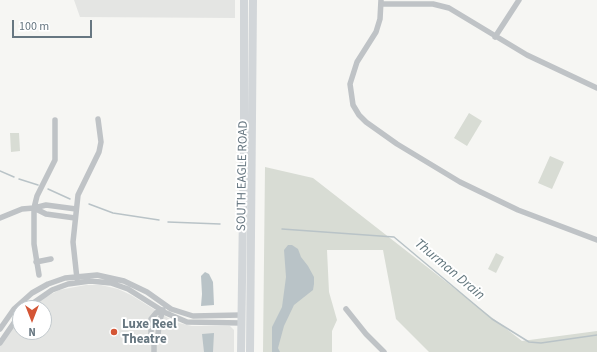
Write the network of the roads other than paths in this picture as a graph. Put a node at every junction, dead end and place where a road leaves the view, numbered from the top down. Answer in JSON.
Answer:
{"nodes":[{"id":1,"x":244,"y":0,"type":"edge"},
{"id":2,"x":253,"y":0,"type":"edge"},
{"id":3,"x":519,"y":0,"type":"edge"},
{"id":4,"x":381,"y":2,"type":"edge"},
{"id":5,"x":495,"y":37,"type":"junction"},
{"id":6,"x":597,"y":88,"type":"edge"},
{"id":7,"x":98,"y":119,"type":"dead end"},
{"id":8,"x":55,"y":120,"type":"dead end"},
{"id":9,"x":244,"y":134,"type":"junction"},
{"id":10,"x":34,"y":208,"type":"junction"},
{"id":11,"x":76,"y":209,"type":"junction"},
{"id":12,"x":0,"y":218,"type":"edge"},
{"id":13,"x":75,"y":218,"type":"junction"},
{"id":14,"x":252,"y":229,"type":"junction"},
{"id":15,"x":242,"y":236,"type":"junction"},
{"id":16,"x":597,"y":240,"type":"edge"},
{"id":17,"x":51,"y":260,"type":"dead end"},
{"id":18,"x":36,"y":262,"type":"junction"},
{"id":19,"x":39,"y":275,"type":"dead end"},
{"id":20,"x":76,"y":276,"type":"junction"},
{"id":21,"x":78,"y":283,"type":"junction"},
{"id":22,"x":38,"y":300,"type":"edge"},
{"id":23,"x":164,"y":308,"type":"junction"},
{"id":24,"x":346,"y":309,"type":"dead end"},
{"id":25,"x":241,"y":319,"type":"junction"},
{"id":26,"x":12,"y":326,"type":"edge"},
{"id":27,"x":0,"y":329,"type":"edge"},
{"id":28,"x":251,"y":329,"type":"junction"},
{"id":29,"x":0,"y":343,"type":"edge"},
{"id":30,"x":154,"y":352,"type":"edge"},
{"id":31,"x":241,"y":352,"type":"edge"},
{"id":32,"x":250,"y":352,"type":"edge"},
{"id":33,"x":384,"y":352,"type":"edge"}],
"edges":[{"from":1,"to":9,"type":"highway","name":"SOUTH EAGLE ROAD"},
{"from":2,"to":14,"type":"highway","name":"SOUTH EAGLE ROAD"},
{"from":3,"to":5,"type":"street"},
{"from":4,"to":5,"type":"street"},
{"from":4,"to":16,"type":"street"},
{"from":5,"to":6,"type":"street"},
{"from":7,"to":11,"type":"street"},
{"from":8,"to":10,"type":"street"},
{"from":9,"to":14,"type":"highway"},
{"from":9,"to":15,"type":"highway","name":"SOUTH EAGLE ROAD"},
{"from":10,"to":11,"type":"street"},
{"from":10,"to":12,"type":"street"},
{"from":10,"to":13,"type":"street"},
{"from":10,"to":18,"type":"street"},
{"from":11,"to":13,"type":"street"},
{"from":13,"to":20,"type":"street"},
{"from":14,"to":28,"type":"highway","name":"SOUTH EAGLE ROAD"},
{"from":15,"to":25,"type":"highway","name":"SOUTH EAGLE ROAD"},
{"from":15,"to":28,"type":"highway"},
{"from":17,"to":18,"type":"street"},
{"from":18,"to":19,"type":"street"},
{"from":20,"to":21,"type":"street"},
{"from":20,"to":23,"type":"street"},
{"from":20,"to":27,"type":"street"},
{"from":21,"to":22,"type":"street"},
{"from":21,"to":23,"type":"street"},
{"from":23,"to":25,"type":"street"},
{"from":23,"to":30,"type":"street"},
{"from":24,"to":33,"type":"street"},
{"from":25,"to":31,"type":"highway","name":"SOUTH EAGLE ROAD"},
{"from":26,"to":29,"type":"street"},
{"from":28,"to":32,"type":"highway","name":"SOUTH EAGLE ROAD"}]}
